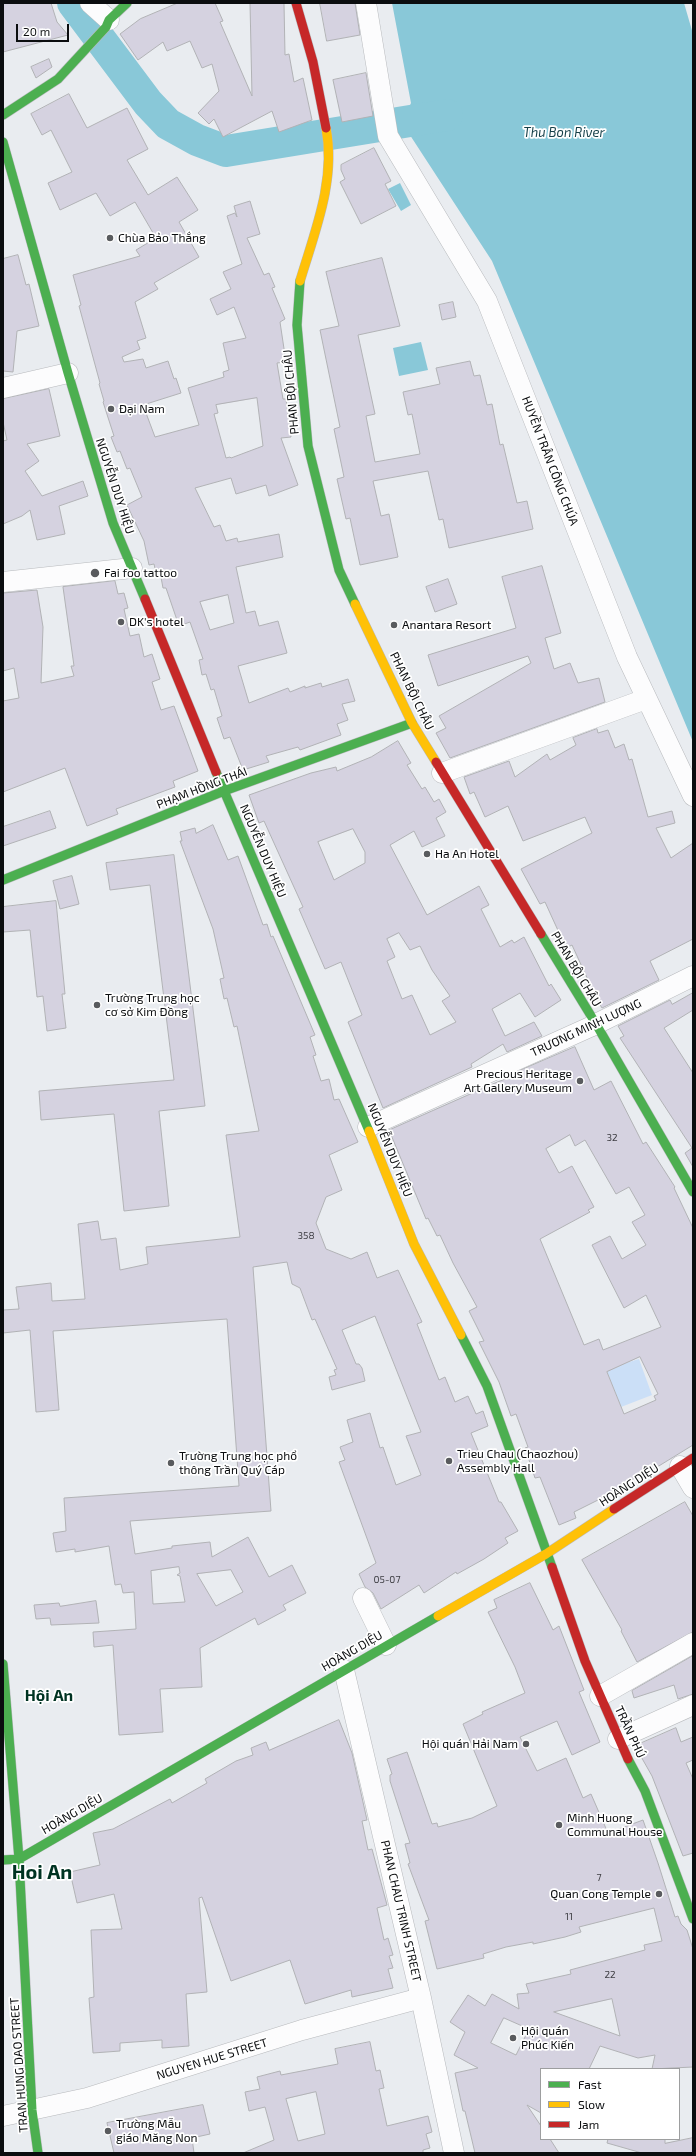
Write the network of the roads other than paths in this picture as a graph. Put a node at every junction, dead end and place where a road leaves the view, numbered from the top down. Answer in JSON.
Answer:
{"nodes":[{"id":1,"x":90,"y":3,"type":"edge"},
{"id":2,"x":127,"y":3,"type":"edge"},
{"id":3,"x":296,"y":3,"type":"edge"},
{"id":4,"x":366,"y":3,"type":"edge"},
{"id":5,"x":108,"y":24,"type":"junction"},
{"id":6,"x":3,"y":115,"type":"edge"},
{"id":7,"x":3,"y":142,"type":"edge"},
{"id":8,"x":68,"y":373,"type":"junction"},
{"id":9,"x":3,"y":388,"type":"edge"},
{"id":10,"x":132,"y":568,"type":"junction"},
{"id":11,"x":3,"y":582,"type":"edge"},
{"id":12,"x":646,"y":699,"type":"junction"},
{"id":13,"x":412,"y":723,"type":"junction"},
{"id":14,"x":442,"y":773,"type":"junction"},
{"id":15,"x":224,"y":791,"type":"junction"},
{"id":16,"x":693,"y":796,"type":"edge"},
{"id":17,"x":3,"y":880,"type":"edge"},
{"id":18,"x":693,"y":976,"type":"edge"},
{"id":19,"x":596,"y":1024,"type":"junction"},
{"id":20,"x":368,"y":1127,"type":"junction"},
{"id":21,"x":693,"y":1192,"type":"edge"},
{"id":22,"x":686,"y":1462,"type":"edge"},
{"id":23,"x":693,"y":1488,"type":"edge"},
{"id":24,"x":546,"y":1554,"type":"junction"},
{"id":25,"x":364,"y":1598,"type":"dead end"},
{"id":26,"x":693,"y":1643,"type":"edge"},
{"id":27,"x":386,"y":1645,"type":"junction"},
{"id":28,"x":3,"y":1664,"type":"edge"},
{"id":29,"x":344,"y":1670,"type":"junction"},
{"id":30,"x":600,"y":1696,"type":"junction"},
{"id":31,"x":693,"y":1705,"type":"edge"},
{"id":32,"x":618,"y":1739,"type":"junction"},
{"id":33,"x":18,"y":1858,"type":"junction"},
{"id":34,"x":3,"y":1860,"type":"edge"},
{"id":35,"x":693,"y":1919,"type":"edge"},
{"id":36,"x":421,"y":1998,"type":"junction"},
{"id":37,"x":32,"y":2110,"type":"junction"},
{"id":38,"x":3,"y":2116,"type":"edge"},
{"id":39,"x":38,"y":2153,"type":"edge"},
{"id":40,"x":454,"y":2153,"type":"edge"}],
"edges":[{"from":1,"to":5,"type":"street"},
{"from":2,"to":5,"type":"street"},
{"from":3,"to":13,"type":"street","name":"PHAN BỘI CHÂU"},
{"from":4,"to":12,"type":"street","name":"HUYỀN TRÂN CÔNG CHÚA"},
{"from":5,"to":6,"type":"street"},
{"from":7,"to":8,"type":"street","name":"NGUYỄN DUY HIỆU"},
{"from":8,"to":9,"type":"street"},
{"from":8,"to":10,"type":"street","name":"NGUYỄN DUY HIỆU"},
{"from":10,"to":11,"type":"street"},
{"from":10,"to":15,"type":"street","name":"NGUYỄN DUY HIỆU"},
{"from":12,"to":14,"type":"street"},
{"from":12,"to":16,"type":"street","name":"HUYỀN TRÂN CÔNG CHÚA"},
{"from":13,"to":14,"type":"street","name":"PHAN BỘI CHÂU"},
{"from":13,"to":15,"type":"street","name":"PHẠM HỒNG THÁI"},
{"from":14,"to":19,"type":"street","name":"PHAN BỘI CHÂU"},
{"from":15,"to":17,"type":"street","name":"PHẠM HỒNG THÁI"},
{"from":15,"to":20,"type":"street","name":"NGUYỄN DUY HIỆU"},
{"from":18,"to":19,"type":"street","name":"TRƯƠNG MINH LƯỢNG"},
{"from":19,"to":20,"type":"street","name":"TRƯƠNG MINH LƯỢNG"},
{"from":19,"to":21,"type":"street","name":"PHAN BỘI CHÂU"},
{"from":20,"to":24,"type":"street","name":"NGUYỄN DUY HIỆU"},
{"from":22,"to":23,"type":"street"},
{"from":22,"to":24,"type":"street","name":"HOÀNG DIỆU"},
{"from":24,"to":27,"type":"street","name":"HOÀNG DIỆU"},
{"from":24,"to":30,"type":"street","name":"TRẦN PHÚ"},
{"from":25,"to":27,"type":"street"},
{"from":26,"to":30,"type":"street"},
{"from":27,"to":29,"type":"street","name":"HOÀNG DIỆU"},
{"from":28,"to":33,"type":"street","name":"TRAN HUNG DAO STREET"},
{"from":29,"to":33,"type":"street","name":"HOÀNG DIỆU"},
{"from":29,"to":36,"type":"street","name":"PHAN CHAU TRINH STREET"},
{"from":30,"to":32,"type":"street","name":"TRẦN PHÚ"},
{"from":31,"to":32,"type":"street"},
{"from":32,"to":35,"type":"street","name":"TRẦN PHÚ"},
{"from":33,"to":34,"type":"street"},
{"from":33,"to":37,"type":"street","name":"TRAN HUNG DAO STREET"},
{"from":36,"to":37,"type":"street","name":"NGUYEN HUE STREET"},
{"from":36,"to":40,"type":"street","name":"PHAN CHAU TRINH STREET"},
{"from":37,"to":38,"type":"street","name":"NGUYEN HUE STREET"},
{"from":37,"to":39,"type":"street","name":"TRAN HUNG DAO STREET"}]}
